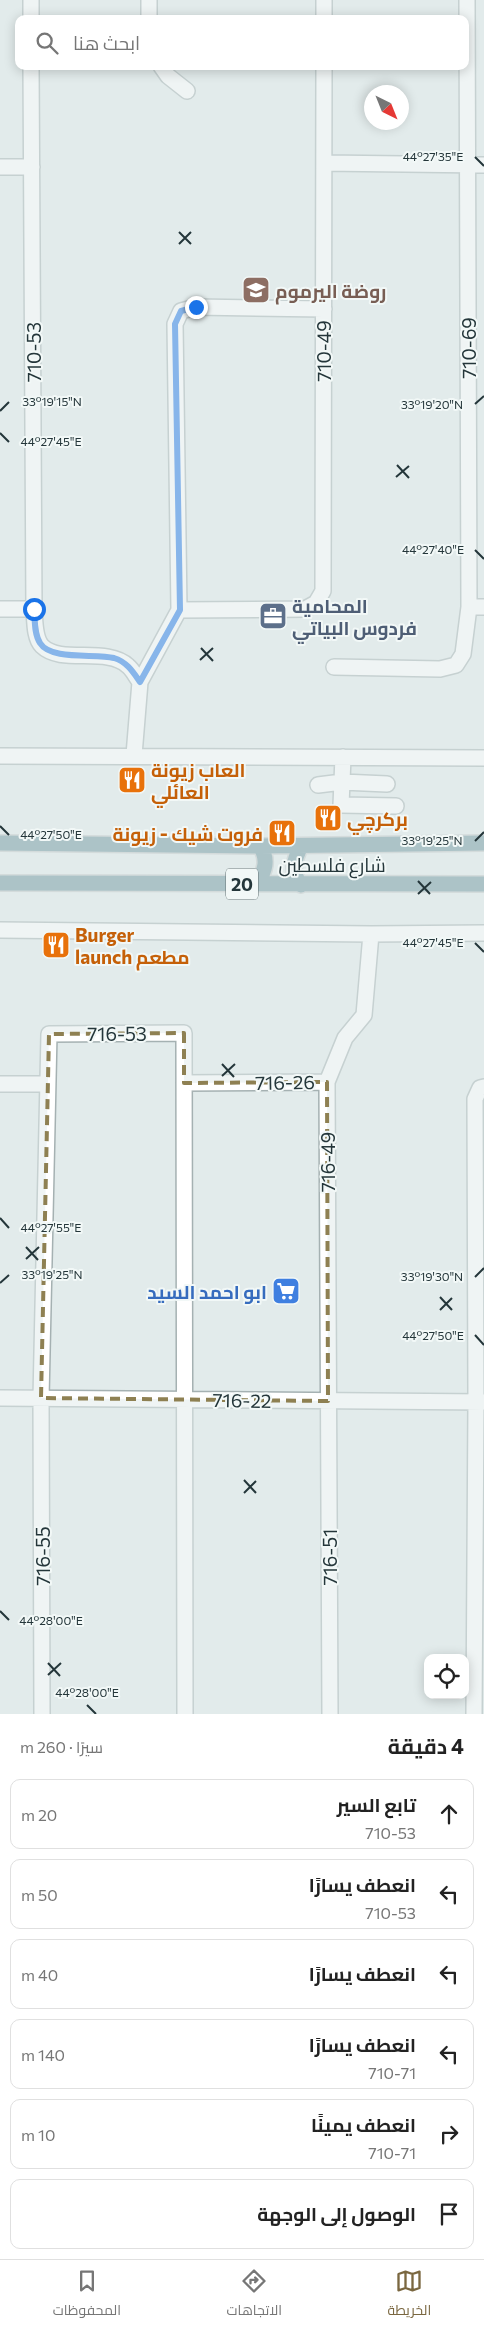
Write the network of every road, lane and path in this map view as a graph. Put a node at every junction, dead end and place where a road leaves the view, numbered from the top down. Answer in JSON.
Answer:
{"nodes":[{"id":1,"x":31,"y":0,"type":"edge"},
{"id":2,"x":149,"y":0,"type":"edge"},
{"id":3,"x":324,"y":0,"type":"edge"},
{"id":4,"x":467,"y":0,"type":"edge"},
{"id":5,"x":31,"y":15,"type":"edge"},
{"id":6,"x":149,"y":15,"type":"edge"},
{"id":7,"x":324,"y":15,"type":"edge"},
{"id":8,"x":467,"y":15,"type":"edge"},
{"id":9,"x":31,"y":70,"type":"edge"},
{"id":10,"x":164,"y":70,"type":"edge"},
{"id":11,"x":324,"y":70,"type":"edge"},
{"id":12,"x":467,"y":70,"type":"edge"},
{"id":13,"x":187,"y":91,"type":"dead end"},
{"id":14,"x":324,"y":163,"type":"junction"},
{"id":15,"x":467,"y":164,"type":"junction"},
{"id":16,"x":484,"y":165,"type":"edge"},
{"id":17,"x":0,"y":167,"type":"edge"},
{"id":18,"x":32,"y":167,"type":"junction"},
{"id":19,"x":324,"y":309,"type":"junction"},
{"id":20,"x":476,"y":607,"type":"edge"},
{"id":21,"x":0,"y":609,"type":"edge"},
{"id":22,"x":34,"y":609,"type":"junction"},
{"id":23,"x":180,"y":610,"type":"junction"},
{"id":24,"x":334,"y":666,"type":"dead end"},
{"id":25,"x":140,"y":682,"type":"junction"},
{"id":26,"x":134,"y":755,"type":"junction"},
{"id":27,"x":0,"y":756,"type":"edge"},
{"id":28,"x":343,"y":757,"type":"junction"},
{"id":29,"x":484,"y":758,"type":"edge"},
{"id":30,"x":342,"y":782,"type":"junction"},
{"id":31,"x":318,"y":784,"type":"dead end"},
{"id":32,"x":387,"y":784,"type":"dead end"},
{"id":33,"x":396,"y":806,"type":"dead end"},
{"id":34,"x":0,"y":843,"type":"edge"},
{"id":35,"x":484,"y":843,"type":"edge"},
{"id":36,"x":260,"y":846,"type":"junction"},
{"id":37,"x":301,"y":846,"type":"junction"},
{"id":38,"x":0,"y":883,"type":"edge"},
{"id":39,"x":257,"y":884,"type":"junction"},
{"id":40,"x":484,"y":884,"type":"edge"},
{"id":41,"x":301,"y":885,"type":"junction"},
{"id":42,"x":0,"y":930,"type":"edge"},
{"id":43,"x":484,"y":933,"type":"edge"},
{"id":44,"x":371,"y":934,"type":"junction"},
{"id":45,"x":327,"y":1082,"type":"junction"},
{"id":46,"x":184,"y":1083,"type":"junction"},
{"id":47,"x":0,"y":1084,"type":"edge"},
{"id":48,"x":47,"y":1084,"type":"junction"},
{"id":49,"x":482,"y":1088,"type":"edge"},
{"id":50,"x":0,"y":1398,"type":"edge"},
{"id":51,"x":41,"y":1398,"type":"junction"},
{"id":52,"x":184,"y":1399,"type":"junction"},
{"id":53,"x":328,"y":1401,"type":"junction"},
{"id":54,"x":480,"y":1402,"type":"edge"},
{"id":55,"x":42,"y":1714,"type":"edge"},
{"id":56,"x":185,"y":1714,"type":"edge"},
{"id":57,"x":330,"y":1714,"type":"edge"},
{"id":58,"x":474,"y":1714,"type":"edge"}],
"edges":[{"from":1,"to":5,"type":"street"},
{"from":2,"to":6,"type":"street"},
{"from":3,"to":7,"type":"street"},
{"from":4,"to":8,"type":"street","name":"710-69"},
{"from":9,"to":18,"type":"street","name":"710-53"},
{"from":10,"to":13,"type":"street"},
{"from":11,"to":14,"type":"street","name":"710-49"},
{"from":12,"to":15,"type":"street","name":"710-69"},
{"from":14,"to":15,"type":"street"},
{"from":14,"to":19,"type":"street","name":"710-49"},
{"from":15,"to":16,"type":"street"},
{"from":15,"to":20,"type":"street","name":"710-69"},
{"from":17,"to":18,"type":"street"},
{"from":18,"to":22,"type":"street","name":"710-53"},
{"from":19,"to":23,"type":"street","name":"710-49"},
{"from":19,"to":23,"type":"street"},
{"from":20,"to":24,"type":"street","name":"710-69"},
{"from":21,"to":22,"type":"street"},
{"from":22,"to":25,"type":"street","name":"710-53"},
{"from":23,"to":25,"type":"street"},
{"from":25,"to":26,"type":"street"},
{"from":26,"to":27,"type":"street"},
{"from":26,"to":28,"type":"street"},
{"from":28,"to":29,"type":"street"},
{"from":28,"to":30,"type":"street"},
{"from":30,"to":31,"type":"street"},
{"from":30,"to":32,"type":"street"},
{"from":30,"to":33,"type":"street"},
{"from":34,"to":36,"type":"main road","name":"شارع فلسطين","number":"20"},
{"from":35,"to":37,"type":"main road","name":"شارع فلسطين","number":"20"},
{"from":36,"to":37,"type":"main road","name":"شارع فلسطين","number":"20"},
{"from":36,"to":39,"type":"main road"},
{"from":37,"to":41,"type":"main road"},
{"from":38,"to":39,"type":"main road","name":"شارع فلسطين","number":"20"},
{"from":39,"to":41,"type":"main road","name":"شارع فلسطين","number":"20"},
{"from":40,"to":41,"type":"main road","name":"شارع فلسطين","number":"20"},
{"from":42,"to":44,"type":"street"},
{"from":43,"to":44,"type":"street"},
{"from":44,"to":45,"type":"street","name":"716-49"},
{"from":45,"to":46,"type":"street","name":"716-26"},
{"from":45,"to":53,"type":"street","name":"716-49"},
{"from":46,"to":48,"type":"street","name":"716-53"},
{"from":46,"to":52,"type":"street","name":"716-53"},
{"from":47,"to":48,"type":"street"},
{"from":48,"to":51,"type":"street","name":"716-53"},
{"from":49,"to":54,"type":"street"},
{"from":50,"to":51,"type":"street","name":"716-22"},
{"from":51,"to":52,"type":"street","name":"716-22"},
{"from":51,"to":55,"type":"street","name":"716-55"},
{"from":52,"to":53,"type":"street","name":"716-22"},
{"from":52,"to":56,"type":"street"},
{"from":53,"to":54,"type":"street","name":"716-22"},
{"from":53,"to":57,"type":"street","name":"716-51"},
{"from":54,"to":58,"type":"street"}]}
